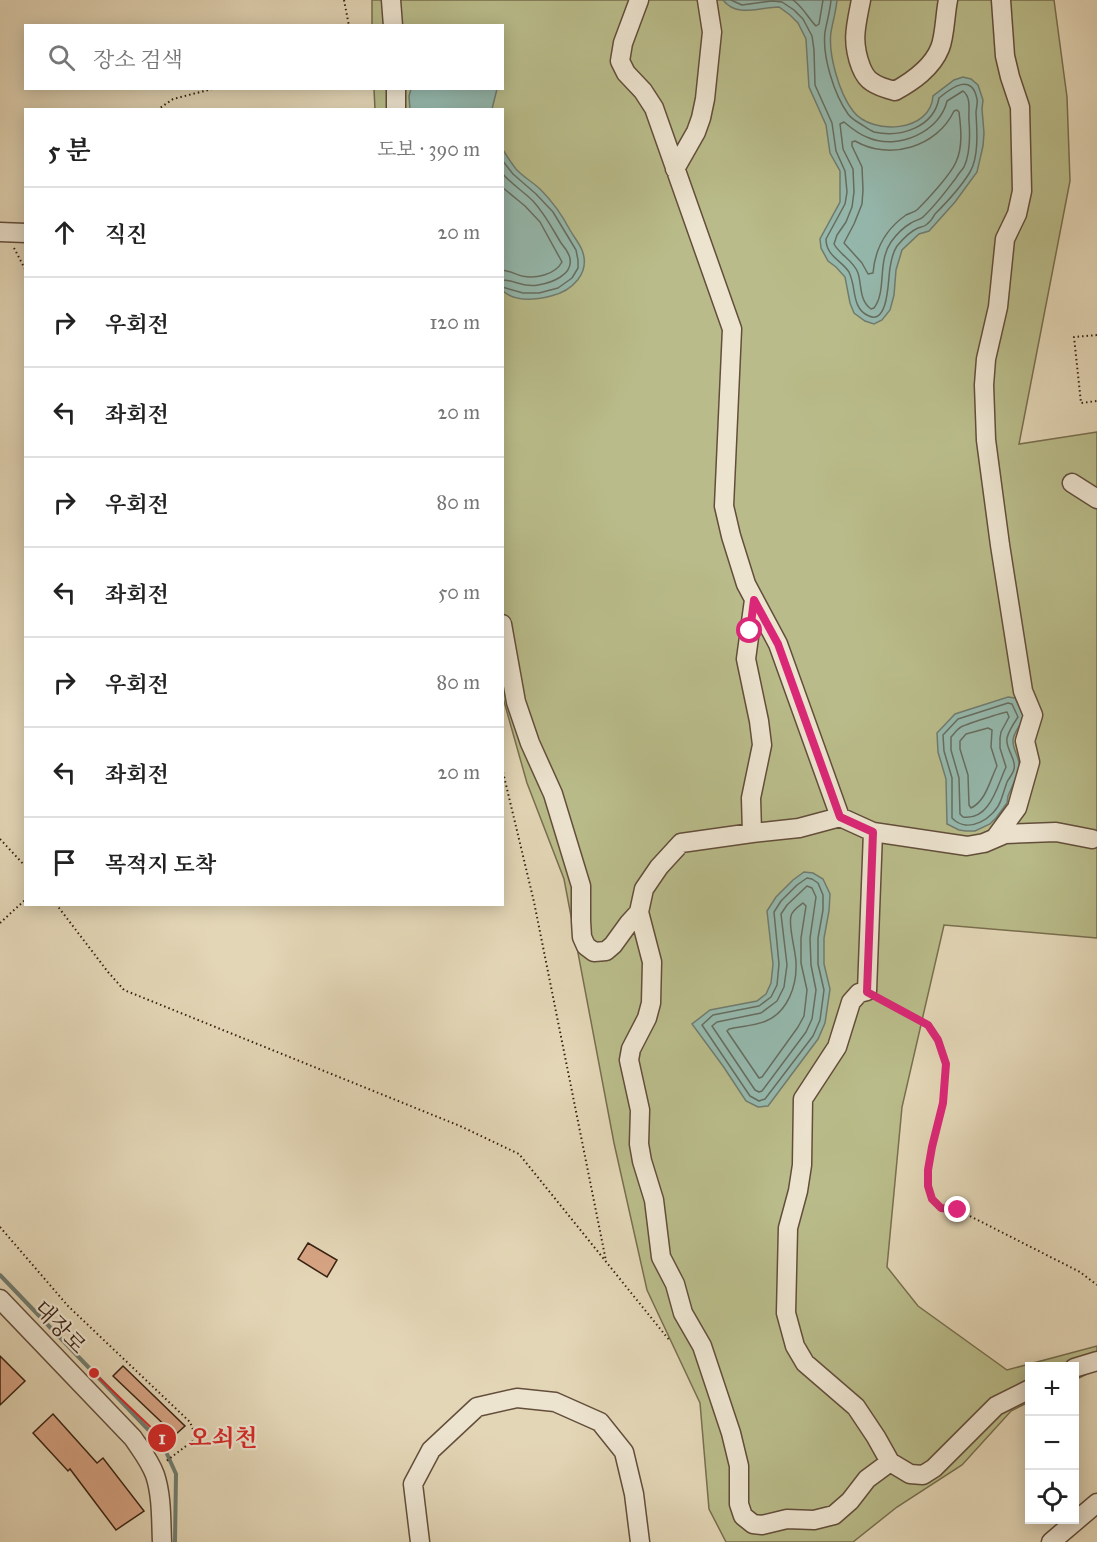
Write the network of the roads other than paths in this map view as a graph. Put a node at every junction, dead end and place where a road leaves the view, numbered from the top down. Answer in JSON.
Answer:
{"nodes":[{"id":1,"x":391,"y":0,"type":"edge"},
{"id":2,"x":639,"y":0,"type":"edge"},
{"id":3,"x":707,"y":0,"type":"edge"},
{"id":4,"x":861,"y":0,"type":"edge"},
{"id":5,"x":948,"y":0,"type":"edge"},
{"id":6,"x":1001,"y":0,"type":"edge"},
{"id":7,"x":393,"y":24,"type":"edge"},
{"id":8,"x":396,"y":90,"type":"edge"},
{"id":9,"x":396,"y":108,"type":"edge"},
{"id":10,"x":675,"y":169,"type":"junction"},
{"id":11,"x":3,"y":232,"type":"edge"},
{"id":12,"x":24,"y":233,"type":"edge"},
{"id":13,"x":1072,"y":483,"type":"dead end"},
{"id":14,"x":1097,"y":499,"type":"edge"},
{"id":15,"x":754,"y":600,"type":"junction"},
{"id":16,"x":504,"y":635,"type":"edge"},
{"id":17,"x":840,"y":817,"type":"junction"},
{"id":18,"x":873,"y":832,"type":"junction"},
{"id":19,"x":752,"y":833,"type":"junction"},
{"id":20,"x":995,"y":838,"type":"junction"},
{"id":21,"x":1092,"y":839,"type":"dead end"},
{"id":22,"x":639,"y":912,"type":"junction"},
{"id":23,"x":0,"y":1299,"type":"edge"},
{"id":24,"x":1097,"y":1361,"type":"edge"},
{"id":25,"x":1079,"y":1366,"type":"edge"},
{"id":26,"x":1025,"y":1391,"type":"edge"},
{"id":27,"x":890,"y":1462,"type":"junction"},
{"id":28,"x":1097,"y":1503,"type":"edge"},
{"id":29,"x":162,"y":1542,"type":"edge"},
{"id":30,"x":420,"y":1542,"type":"edge"},
{"id":31,"x":640,"y":1542,"type":"edge"},
{"id":32,"x":1052,"y":1542,"type":"edge"}],
"edges":[{"from":1,"to":7,"type":"street"},
{"from":2,"to":10,"type":"street"},
{"from":3,"to":10,"type":"street"},
{"from":4,"to":5,"type":"street"},
{"from":6,"to":20,"type":"street"},
{"from":8,"to":9,"type":"street"},
{"from":10,"to":15,"type":"street"},
{"from":11,"to":12,"type":"street"},
{"from":13,"to":14,"type":"street"},
{"from":15,"to":17,"type":"street"},
{"from":15,"to":19,"type":"street"},
{"from":16,"to":22,"type":"street"},
{"from":17,"to":18,"type":"street"},
{"from":17,"to":19,"type":"street"},
{"from":18,"to":20,"type":"street"},
{"from":18,"to":27,"type":"street"},
{"from":19,"to":22,"type":"street"},
{"from":20,"to":21,"type":"street"},
{"from":22,"to":27,"type":"street"},
{"from":23,"to":29,"type":"street","name":"대장로"},
{"from":24,"to":25,"type":"street"},
{"from":26,"to":27,"type":"street"},
{"from":28,"to":32,"type":"street"},
{"from":30,"to":31,"type":"street"}]}
